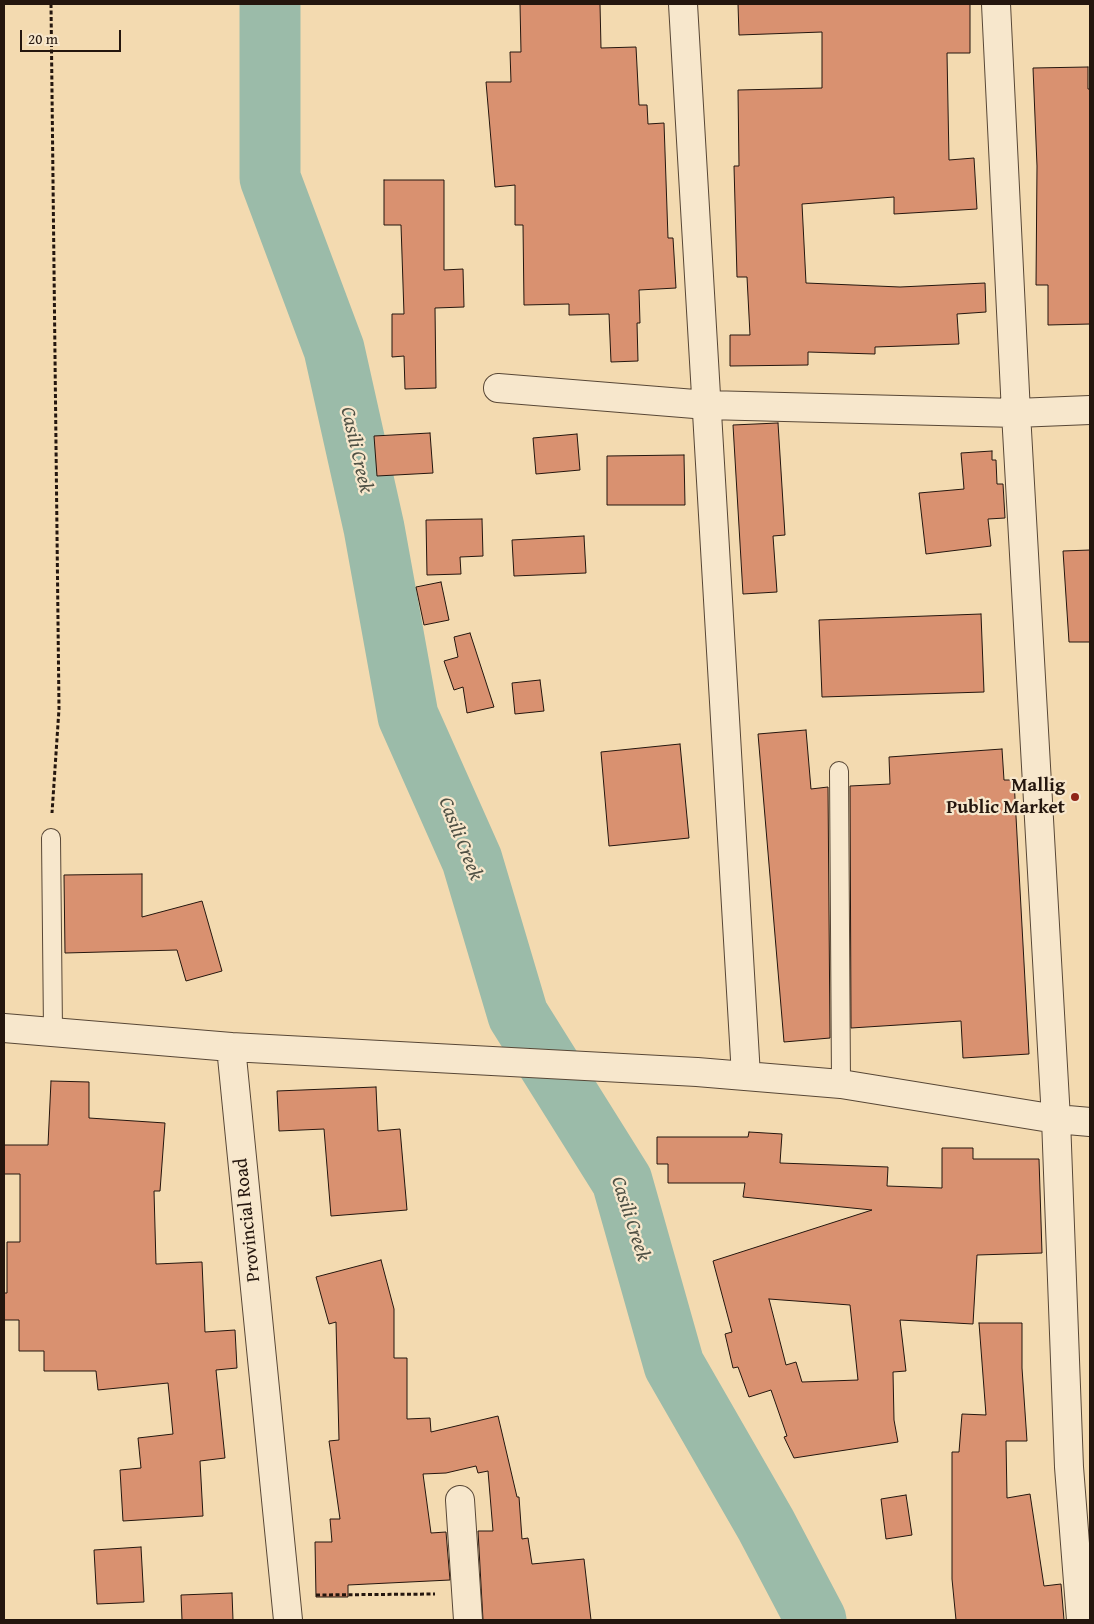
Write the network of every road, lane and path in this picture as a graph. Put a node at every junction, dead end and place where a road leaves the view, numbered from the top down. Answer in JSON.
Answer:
{"nodes":[{"id":1,"x":51,"y":4,"type":"edge"},
{"id":2,"x":683,"y":4,"type":"edge"},
{"id":3,"x":996,"y":4,"type":"edge"},
{"id":4,"x":498,"y":388,"type":"dead end"},
{"id":5,"x":707,"y":405,"type":"junction"},
{"id":6,"x":1090,"y":410,"type":"edge"},
{"id":7,"x":1016,"y":413,"type":"junction"},
{"id":8,"x":839,"y":771,"type":"dead end"},
{"id":9,"x":51,"y":838,"type":"joint"},
{"id":10,"x":4,"y":1028,"type":"edge"},
{"id":11,"x":53,"y":1031,"type":"junction"},
{"id":12,"x":231,"y":1047,"type":"junction"},
{"id":13,"x":746,"y":1076,"type":"junction"},
{"id":14,"x":841,"y":1084,"type":"junction"},
{"id":15,"x":1056,"y":1119,"type":"junction"},
{"id":16,"x":1090,"y":1122,"type":"edge"},
{"id":17,"x":1080,"y":1467,"type":"edge"},
{"id":18,"x":460,"y":1500,"type":"dead end"},
{"id":19,"x":466,"y":1593,"type":"junction"},
{"id":20,"x":286,"y":1608,"type":"edge"},
{"id":21,"x":468,"y":1620,"type":"edge"},
{"id":22,"x":1081,"y":1620,"type":"edge"}],
"edges":[{"from":1,"to":9,"type":"path"},
{"from":2,"to":5,"type":"street"},
{"from":3,"to":7,"type":"street"},
{"from":4,"to":5,"type":"street"},
{"from":5,"to":7,"type":"street"},
{"from":5,"to":13,"type":"street"},
{"from":6,"to":7,"type":"street"},
{"from":7,"to":15,"type":"street"},
{"from":8,"to":14,"type":"lane"},
{"from":9,"to":11,"type":"lane"},
{"from":10,"to":11,"type":"street"},
{"from":11,"to":12,"type":"street"},
{"from":12,"to":13,"type":"street"},
{"from":12,"to":20,"type":"street","name":"Provincial Road"},
{"from":13,"to":14,"type":"street"},
{"from":14,"to":15,"type":"street"},
{"from":15,"to":16,"type":"street"},
{"from":15,"to":17,"type":"street"},
{"from":17,"to":22,"type":"street"},
{"from":18,"to":19,"type":"street"},
{"from":19,"to":20,"type":"path"},
{"from":19,"to":21,"type":"street"}]}
